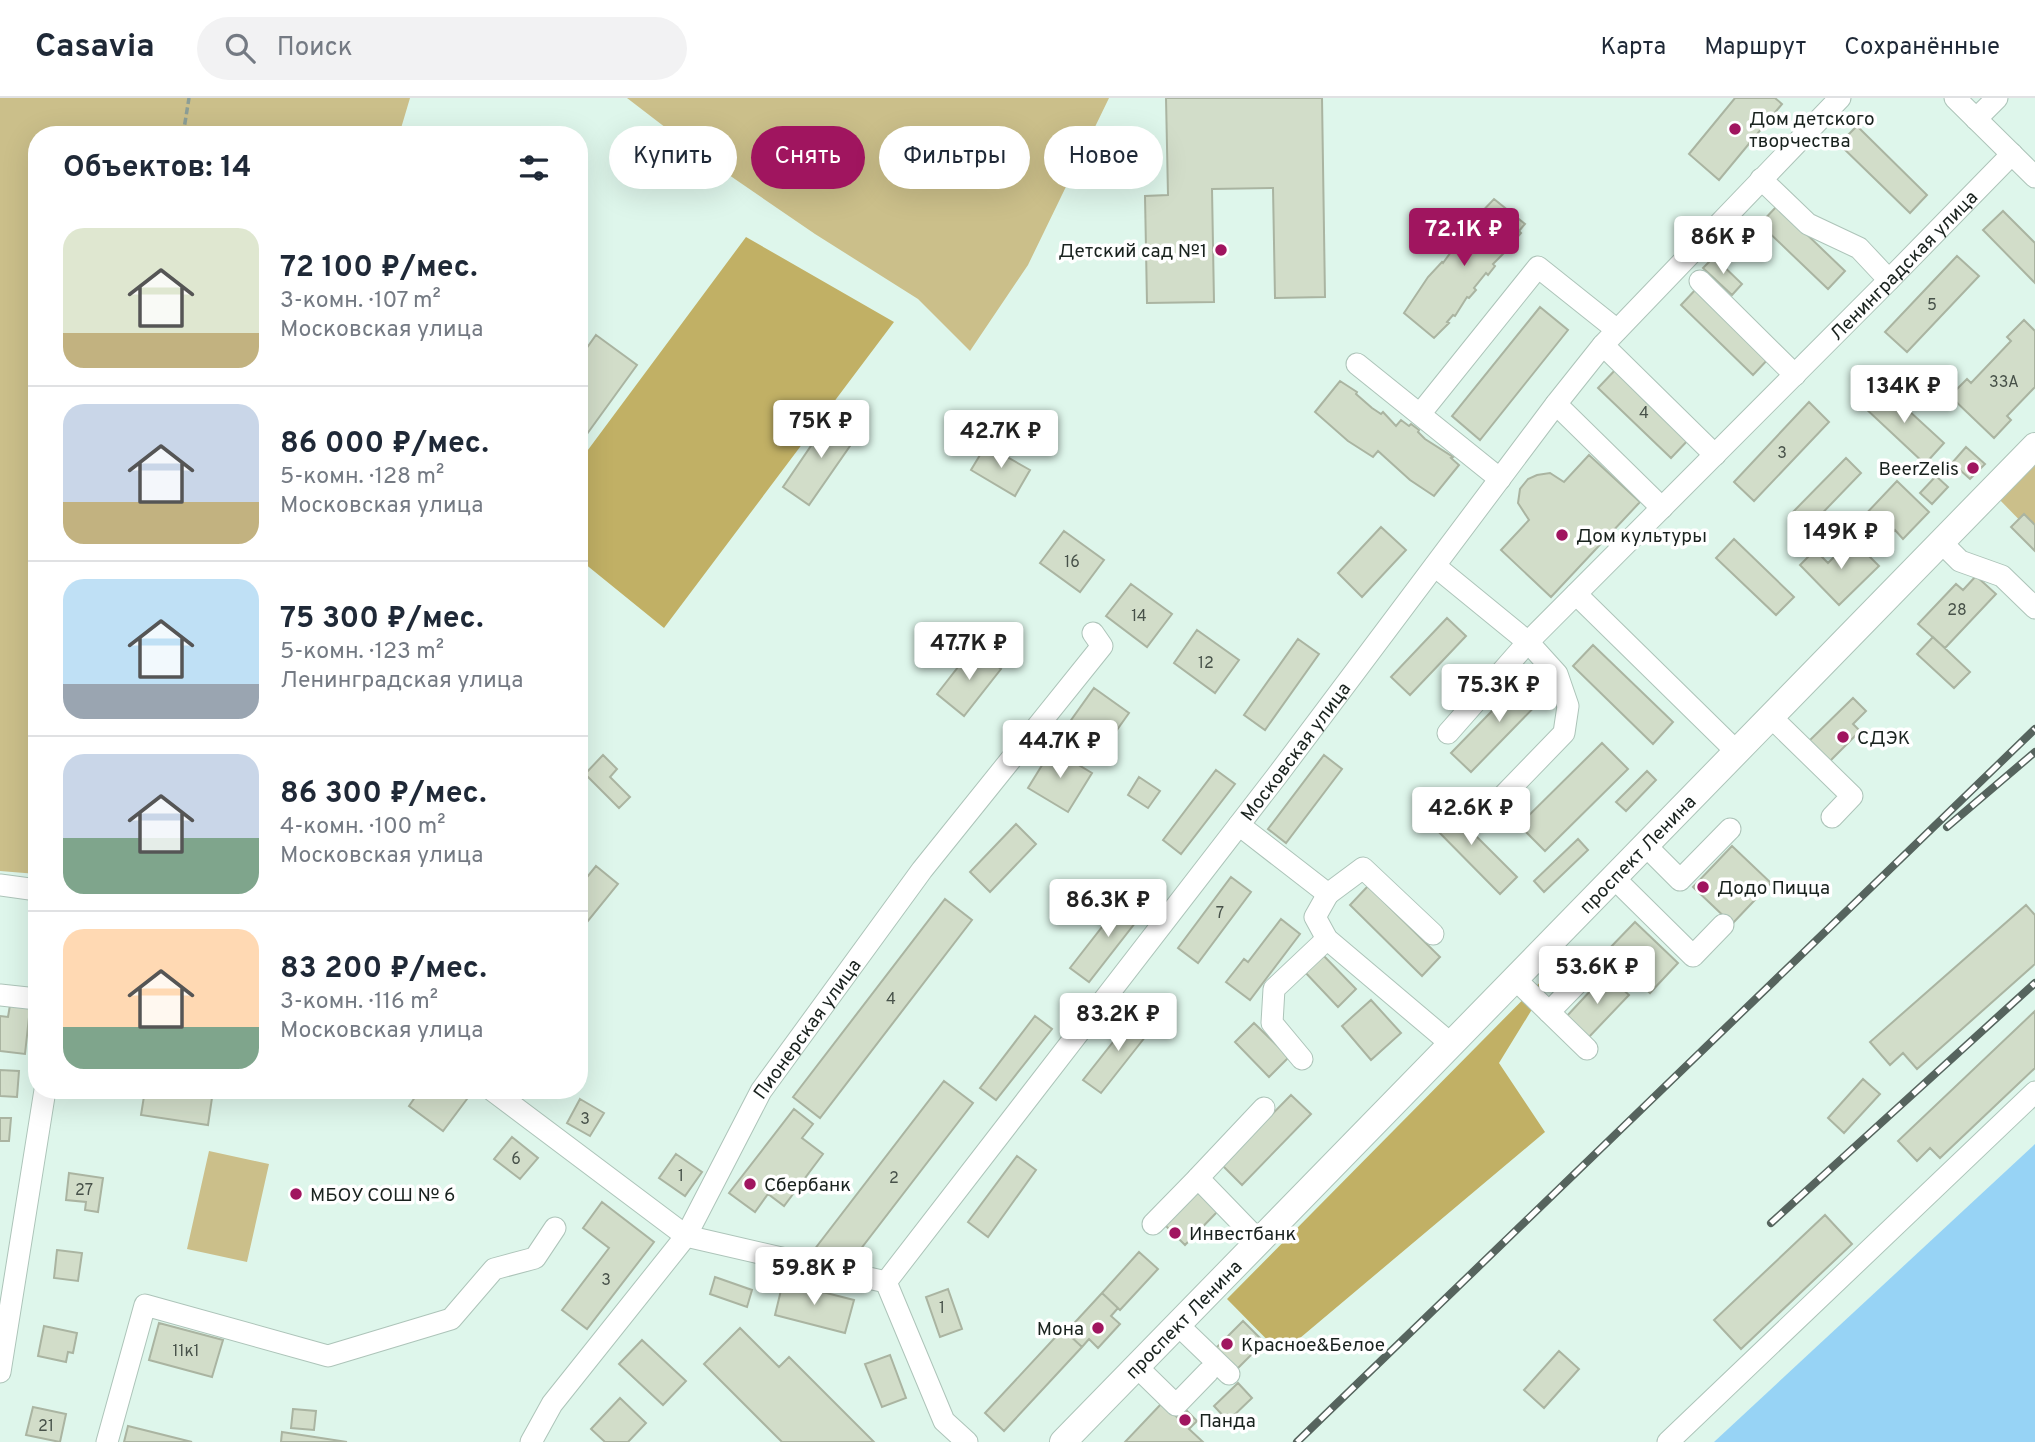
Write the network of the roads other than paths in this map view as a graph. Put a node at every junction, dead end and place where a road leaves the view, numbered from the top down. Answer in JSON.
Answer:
{"nodes":[{"id":1,"x":1839,"y":98,"type":"edge"},
{"id":2,"x":1955,"y":98,"type":"edge"},
{"id":3,"x":1997,"y":98,"type":"edge"},
{"id":4,"x":1976,"y":119,"type":"junction"},
{"id":5,"x":2012,"y":154,"type":"junction"},
{"id":6,"x":2035,"y":177,"type":"edge"},
{"id":7,"x":1761,"y":179,"type":"junction"},
{"id":8,"x":1700,"y":281,"type":"dead end"},
{"id":9,"x":1889,"y":281,"type":"junction"},
{"id":10,"x":1610,"y":337,"type":"junction"},
{"id":11,"x":1357,"y":364,"type":"dead end"},
{"id":12,"x":1795,"y":375,"type":"junction"},
{"id":13,"x":1556,"y":404,"type":"junction"},
{"id":14,"x":1420,"y":414,"type":"junction"},
{"id":15,"x":2035,"y":446,"type":"edge"},
{"id":16,"x":1715,"y":455,"type":"junction"},
{"id":17,"x":1500,"y":479,"type":"junction"},
{"id":18,"x":1662,"y":508,"type":"junction"},
{"id":19,"x":1942,"y":543,"type":"junction"},
{"id":20,"x":1435,"y":566,"type":"junction"},
{"id":21,"x":1576,"y":594,"type":"junction"},
{"id":22,"x":2035,"y":608,"type":"edge"},
{"id":23,"x":1093,"y":633,"type":"dead end"},
{"id":24,"x":1528,"y":642,"type":"junction"},
{"id":25,"x":1771,"y":717,"type":"junction"},
{"id":26,"x":1448,"y":733,"type":"dead end"},
{"id":27,"x":1737,"y":752,"type":"junction"},
{"id":28,"x":1504,"y":795,"type":"dead end"},
{"id":29,"x":1832,"y":817,"type":"dead end"},
{"id":30,"x":1239,"y":825,"type":"junction"},
{"id":31,"x":1730,"y":829,"type":"dead end"},
{"id":32,"x":1645,"y":845,"type":"junction"},
{"id":33,"x":1613,"y":877,"type":"junction"},
{"id":34,"x":0,"y":885,"type":"edge"},
{"id":35,"x":28,"y":889,"type":"edge"},
{"id":36,"x":1328,"y":894,"type":"junction"},
{"id":37,"x":1723,"y":926,"type":"dead end"},
{"id":38,"x":1433,"y":934,"type":"dead end"},
{"id":39,"x":1327,"y":939,"type":"junction"},
{"id":40,"x":1599,"y":961,"type":"dead end"},
{"id":41,"x":1514,"y":978,"type":"junction"},
{"id":42,"x":0,"y":995,"type":"edge"},
{"id":43,"x":28,"y":998,"type":"edge"},
{"id":44,"x":1549,"y":1012,"type":"junction"},
{"id":45,"x":1450,"y":1043,"type":"junction"},
{"id":46,"x":1587,"y":1049,"type":"dead end"},
{"id":47,"x":1302,"y":1059,"type":"dead end"},
{"id":48,"x":2035,"y":1092,"type":"edge"},
{"id":49,"x":44,"y":1099,"type":"edge"},
{"id":50,"x":504,"y":1099,"type":"edge"},
{"id":51,"x":1264,"y":1108,"type":"dead end"},
{"id":52,"x":1198,"y":1178,"type":"junction"},
{"id":53,"x":1153,"y":1224,"type":"dead end"},
{"id":54,"x":555,"y":1228,"type":"dead end"},
{"id":55,"x":687,"y":1236,"type":"junction"},
{"id":56,"x":1258,"y":1240,"type":"junction"},
{"id":57,"x":886,"y":1282,"type":"junction"},
{"id":58,"x":1177,"y":1324,"type":"junction"},
{"id":59,"x":1136,"y":1366,"type":"junction"},
{"id":60,"x":1208,"y":1371,"type":"dead end"},
{"id":61,"x":0,"y":1372,"type":"edge"},
{"id":62,"x":1229,"y":1374,"type":"dead end"},
{"id":63,"x":107,"y":1442,"type":"edge"},
{"id":64,"x":531,"y":1442,"type":"edge"},
{"id":65,"x":967,"y":1442,"type":"edge"},
{"id":66,"x":1062,"y":1442,"type":"edge"},
{"id":67,"x":1668,"y":1442,"type":"edge"}],
"edges":[{"from":1,"to":7,"type":"street","name":"Московская улица"},
{"from":2,"to":4,"type":"street"},
{"from":3,"to":4,"type":"street"},
{"from":4,"to":5,"type":"street"},
{"from":5,"to":6,"type":"street"},
{"from":5,"to":9,"type":"street","name":"Ленинградская улица"},
{"from":7,"to":9,"type":"street"},
{"from":7,"to":10,"type":"street","name":"Московская улица"},
{"from":8,"to":12,"type":"street"},
{"from":9,"to":12,"type":"street","name":"Ленинградская улица"},
{"from":10,"to":13,"type":"street","name":"Московская улица"},
{"from":10,"to":14,"type":"street"},
{"from":10,"to":16,"type":"street"},
{"from":11,"to":14,"type":"street"},
{"from":12,"to":16,"type":"street","name":"Ленинградская улица"},
{"from":13,"to":17,"type":"street","name":"Московская улица"},
{"from":13,"to":18,"type":"street"},
{"from":14,"to":17,"type":"street"},
{"from":15,"to":19,"type":"main road","name":"проспект Ленина"},
{"from":16,"to":18,"type":"street","name":"Ленинградская улица"},
{"from":17,"to":20,"type":"street","name":"Московская улица"},
{"from":18,"to":21,"type":"street","name":"Ленинградская улица"},
{"from":19,"to":22,"type":"street"},
{"from":19,"to":25,"type":"main road","name":"проспект Ленина"},
{"from":20,"to":24,"type":"street"},
{"from":20,"to":30,"type":"street","name":"Московская улица"},
{"from":21,"to":24,"type":"street","name":"Ленинградская улица"},
{"from":21,"to":27,"type":"street"},
{"from":23,"to":55,"type":"street","name":"Пионерская улица"},
{"from":24,"to":26,"type":"street","name":"Ленинградская улица"},
{"from":24,"to":28,"type":"street"},
{"from":25,"to":27,"type":"main road","name":"проспект Ленина"},
{"from":25,"to":29,"type":"street"},
{"from":27,"to":32,"type":"main road","name":"проспект Ленина"},
{"from":30,"to":36,"type":"street"},
{"from":30,"to":57,"type":"street","name":"Московская улица"},
{"from":31,"to":32,"type":"street"},
{"from":32,"to":33,"type":"main road","name":"проспект Ленина"},
{"from":33,"to":37,"type":"street"},
{"from":33,"to":41,"type":"main road","name":"проспект Ленина"},
{"from":34,"to":35,"type":"street"},
{"from":36,"to":38,"type":"street"},
{"from":36,"to":39,"type":"street"},
{"from":39,"to":45,"type":"street"},
{"from":39,"to":47,"type":"street"},
{"from":40,"to":44,"type":"street"},
{"from":41,"to":44,"type":"street"},
{"from":41,"to":45,"type":"main road","name":"проспект Ленина"},
{"from":42,"to":43,"type":"street"},
{"from":44,"to":46,"type":"street"},
{"from":45,"to":56,"type":"main road","name":"проспект Ленина"},
{"from":48,"to":67,"type":"street"},
{"from":49,"to":61,"type":"street"},
{"from":50,"to":55,"type":"street"},
{"from":51,"to":52,"type":"street"},
{"from":52,"to":53,"type":"street"},
{"from":52,"to":56,"type":"street"},
{"from":54,"to":63,"type":"street"},
{"from":55,"to":57,"type":"street"},
{"from":55,"to":64,"type":"street","name":"Пионерская улица"},
{"from":56,"to":58,"type":"main road","name":"проспект Ленина"},
{"from":57,"to":65,"type":"street"},
{"from":58,"to":59,"type":"main road","name":"проспект Ленина"},
{"from":58,"to":62,"type":"street"},
{"from":59,"to":60,"type":"street"},
{"from":59,"to":66,"type":"main road","name":"проспект Ленина"}]}
